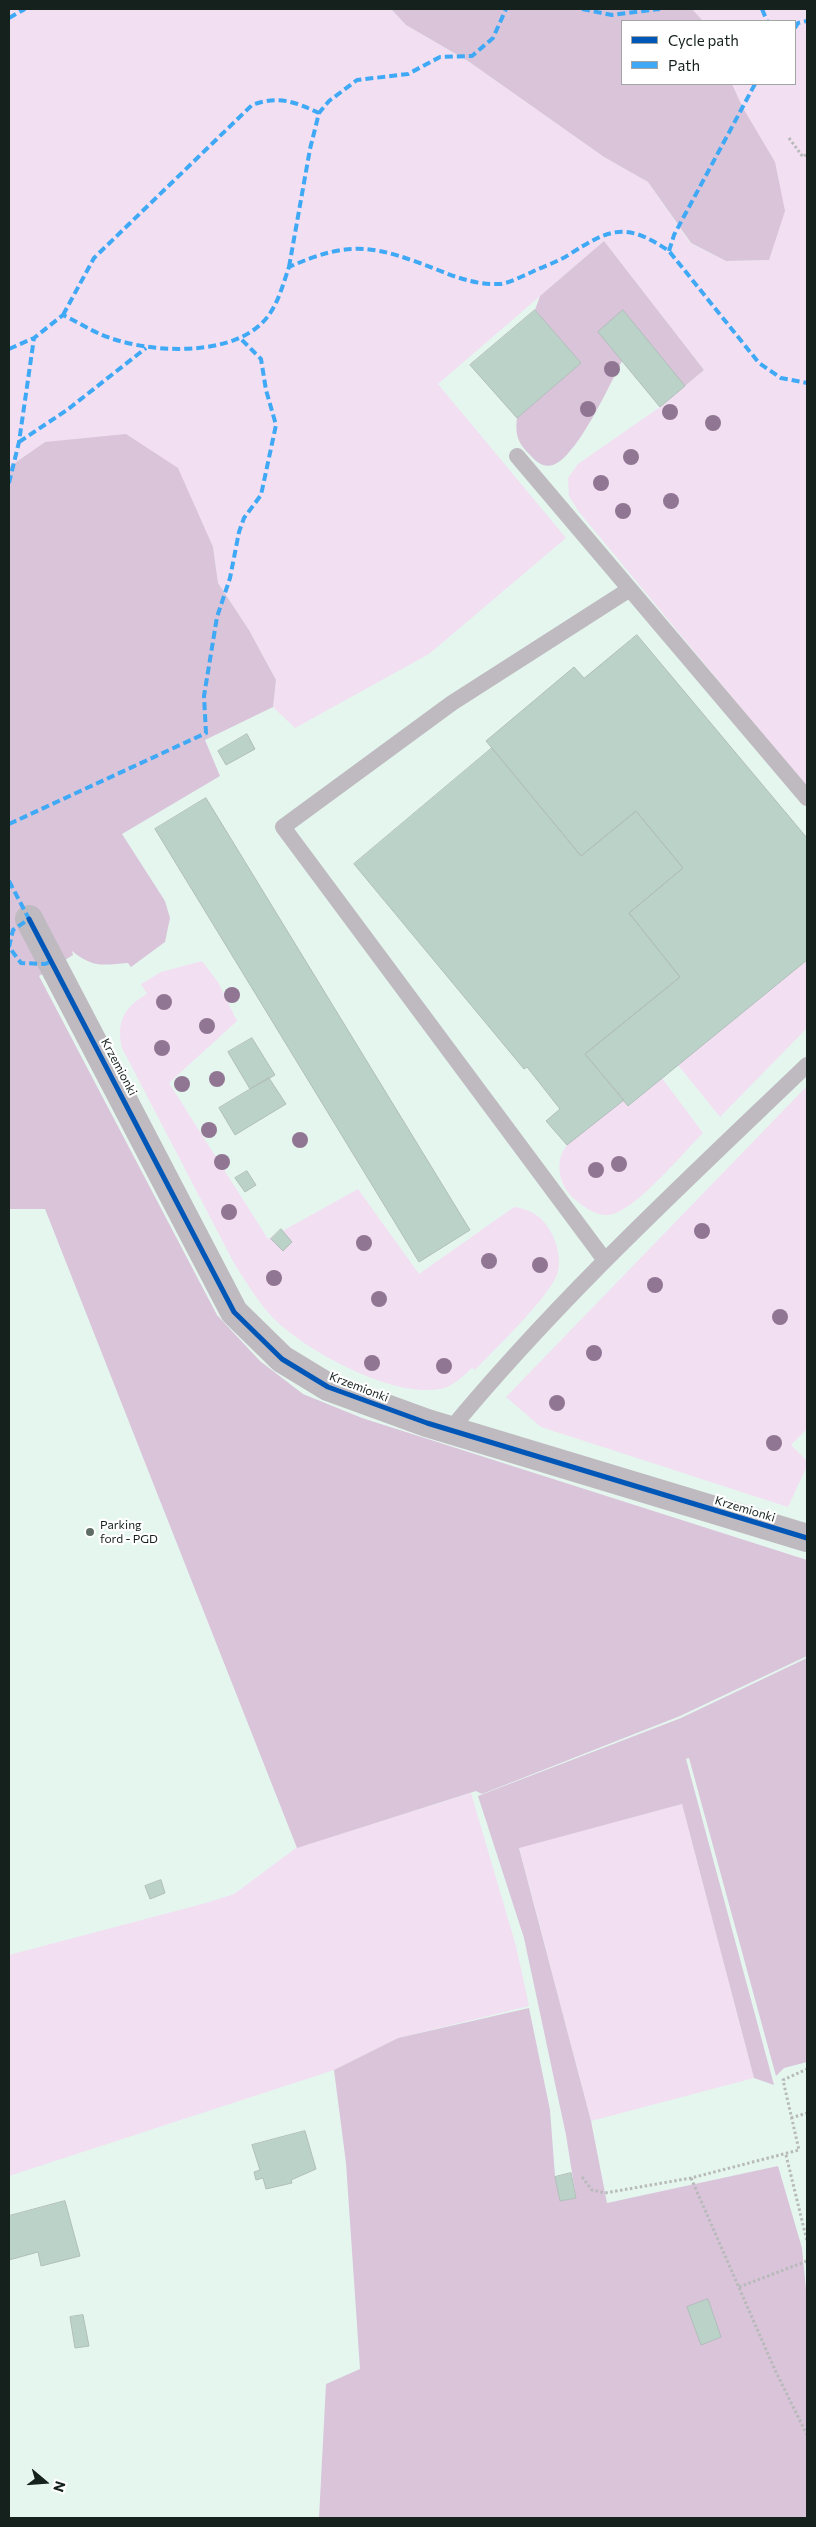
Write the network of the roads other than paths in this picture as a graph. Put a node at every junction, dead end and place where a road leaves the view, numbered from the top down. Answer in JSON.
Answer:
{"nodes":[{"id":1,"x":517,"y":456,"type":"dead end"},
{"id":2,"x":630,"y":589,"type":"junction"},
{"id":3,"x":807,"y":798,"type":"edge"},
{"id":4,"x":29,"y":919,"type":"dead end"},
{"id":5,"x":807,"y":1066,"type":"edge"},
{"id":6,"x":604,"y":1259,"type":"junction"},
{"id":7,"x":450,"y":1430,"type":"junction"},
{"id":8,"x":807,"y":1538,"type":"edge"}],
"edges":[{"from":1,"to":2,"type":"lane"},
{"from":2,"to":3,"type":"lane"},
{"from":2,"to":6,"type":"lane"},
{"from":4,"to":7,"type":"street","name":"Krzemionki"},
{"from":5,"to":6,"type":"lane"},
{"from":6,"to":7,"type":"lane"},
{"from":7,"to":8,"type":"street","name":"Krzemionki"}]}
